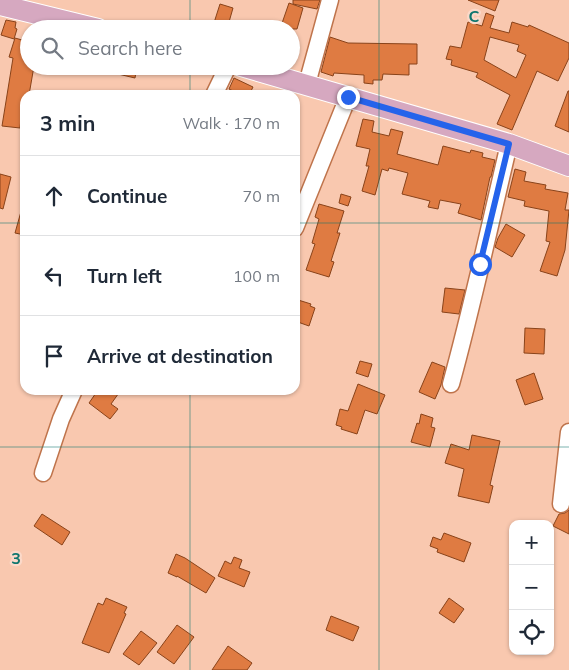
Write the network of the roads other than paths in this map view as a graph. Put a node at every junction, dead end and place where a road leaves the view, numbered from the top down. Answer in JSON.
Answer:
{"nodes":[{"id":1,"x":330,"y":0,"type":"edge"},
{"id":2,"x":0,"y":4,"type":"edge"},
{"id":3,"x":63,"y":20,"type":"edge"},
{"id":4,"x":224,"y":75,"type":"edge"},
{"id":5,"x":274,"y":75,"type":"edge"},
{"id":6,"x":307,"y":84,"type":"junction"},
{"id":7,"x":216,"y":90,"type":"edge"},
{"id":8,"x":348,"y":97,"type":"junction"},
{"id":9,"x":509,"y":144,"type":"junction"},
{"id":10,"x":569,"y":166,"type":"edge"},
{"id":11,"x":300,"y":216,"type":"edge"},
{"id":12,"x":451,"y":384,"type":"dead end"},
{"id":13,"x":72,"y":395,"type":"edge"},
{"id":14,"x":569,"y":432,"type":"edge"},
{"id":15,"x":43,"y":473,"type":"dead end"},
{"id":16,"x":561,"y":504,"type":"dead end"}],
"edges":[{"from":1,"to":6,"type":"lane"},
{"from":2,"to":3,"type":"main road"},
{"from":4,"to":7,"type":"lane"},
{"from":5,"to":6,"type":"main road"},
{"from":6,"to":8,"type":"main road"},
{"from":8,"to":9,"type":"main road"},
{"from":8,"to":11,"type":"lane"},
{"from":9,"to":10,"type":"main road"},
{"from":9,"to":12,"type":"lane"},
{"from":13,"to":15,"type":"lane"},
{"from":14,"to":16,"type":"lane"}]}
